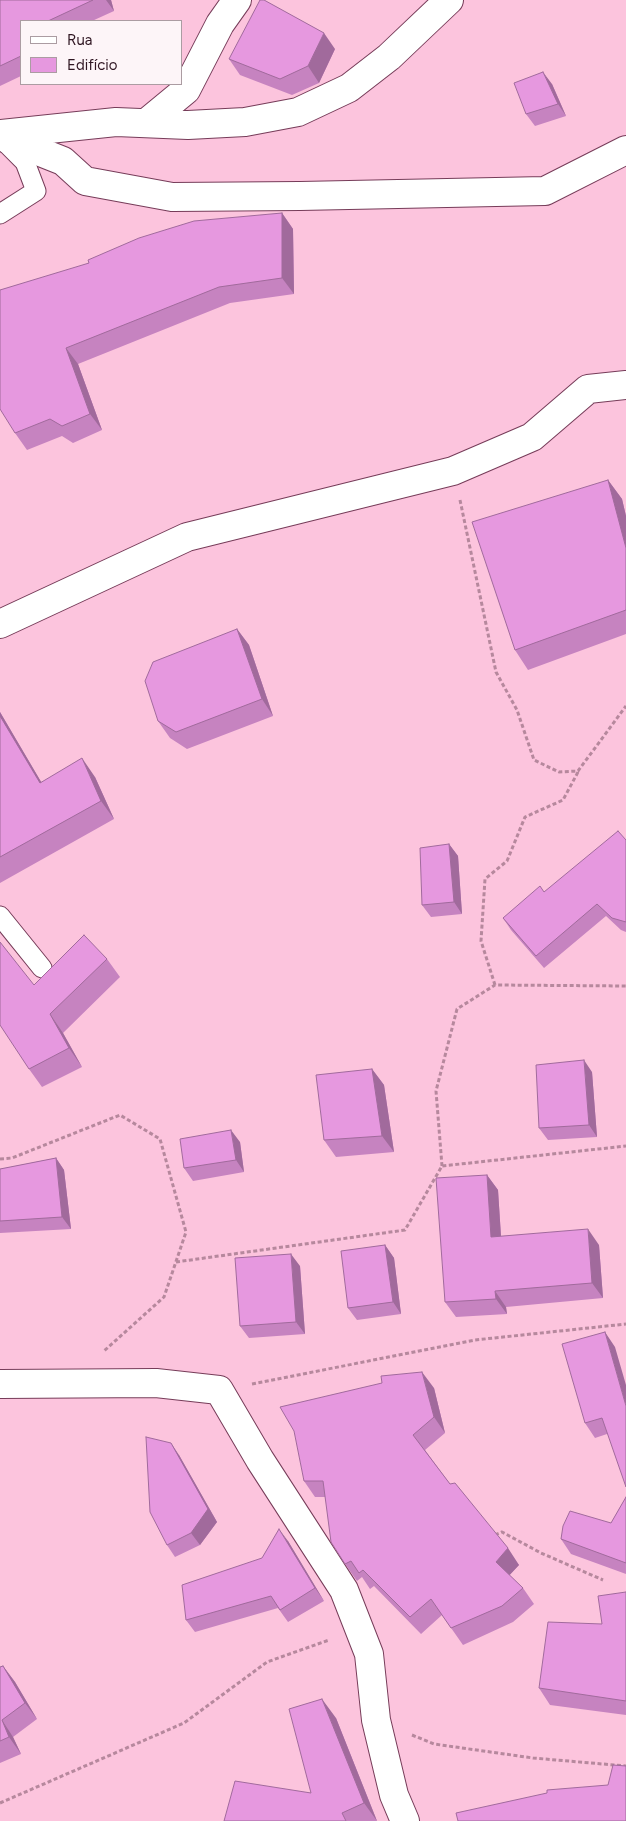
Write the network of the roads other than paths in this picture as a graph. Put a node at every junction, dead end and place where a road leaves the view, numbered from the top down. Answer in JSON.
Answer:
{"nodes":[{"id":1,"x":237,"y":0,"type":"edge"},
{"id":2,"x":449,"y":0,"type":"edge"},
{"id":3,"x":146,"y":123,"type":"junction"},
{"id":4,"x":0,"y":136,"type":"edge"},
{"id":5,"x":626,"y":150,"type":"edge"},
{"id":6,"x":0,"y":214,"type":"edge"},
{"id":7,"x":626,"y":385,"type":"edge"},
{"id":8,"x":0,"y":624,"type":"edge"},
{"id":9,"x":0,"y":916,"type":"edge"},
{"id":10,"x":42,"y":968,"type":"dead end"},
{"id":11,"x":0,"y":1384,"type":"edge"},
{"id":12,"x":406,"y":1821,"type":"edge"}],
"edges":[{"from":1,"to":3,"type":"street"},
{"from":2,"to":3,"type":"street"},
{"from":3,"to":4,"type":"street"},
{"from":4,"to":5,"type":"street"},
{"from":4,"to":6,"type":"lane"},
{"from":7,"to":8,"type":"street"},
{"from":9,"to":10,"type":"lane"},
{"from":11,"to":12,"type":"street"}]}
